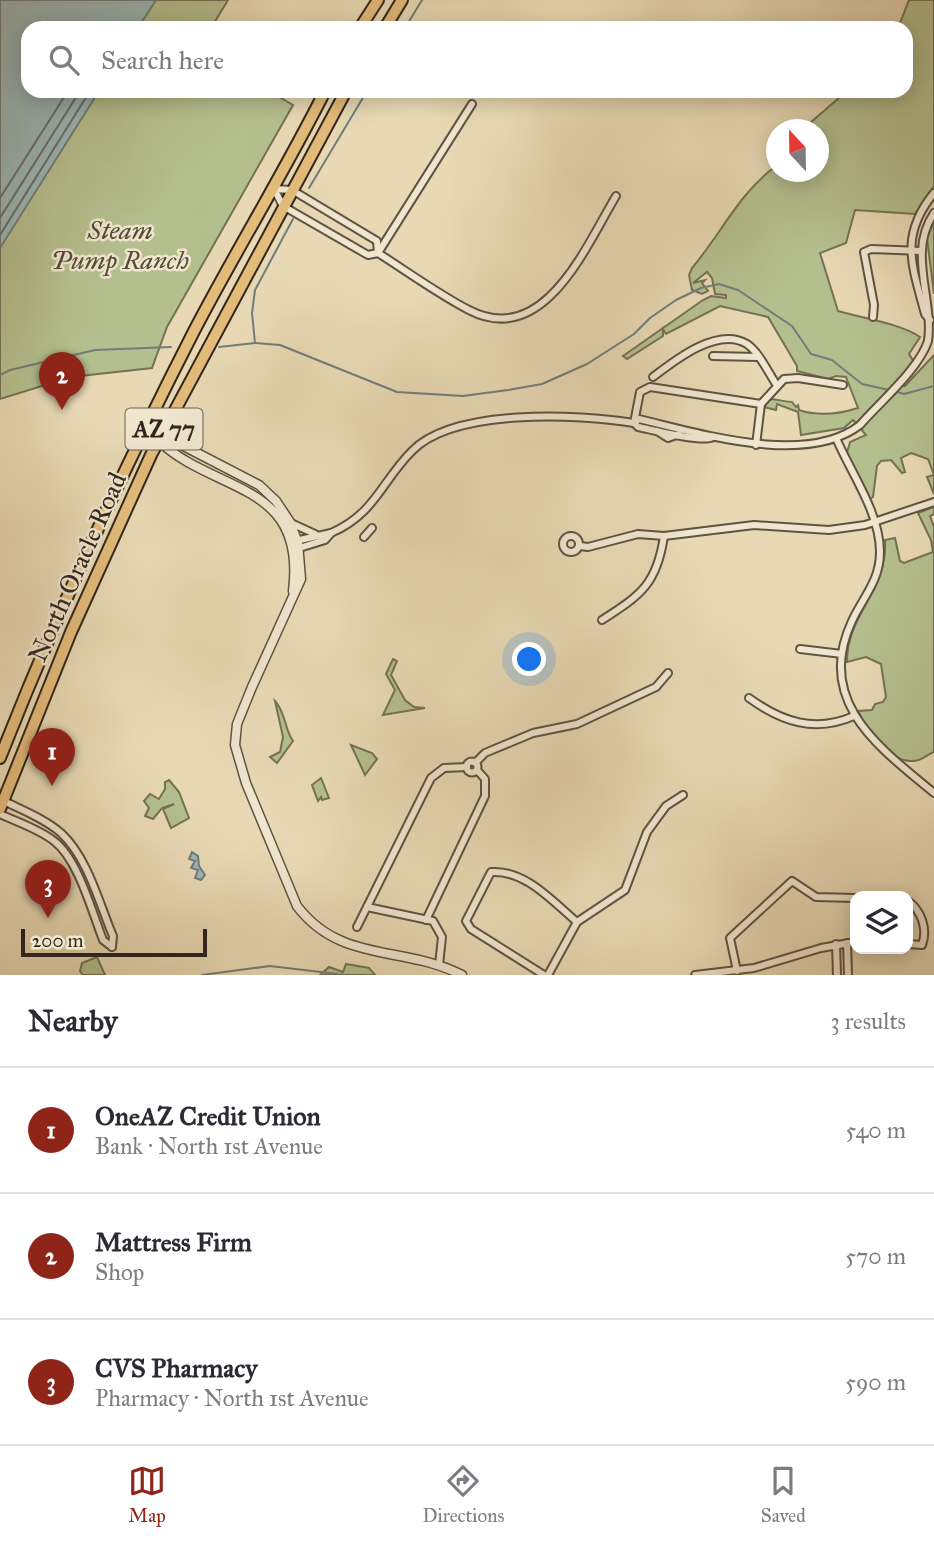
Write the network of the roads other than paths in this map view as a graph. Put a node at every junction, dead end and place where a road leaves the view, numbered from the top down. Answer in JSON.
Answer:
{"nodes":[{"id":1,"x":377,"y":0,"type":"edge"},
{"id":2,"x":401,"y":0,"type":"edge"},
{"id":3,"x":364,"y":21,"type":"edge"},
{"id":4,"x":389,"y":21,"type":"edge"},
{"id":5,"x":321,"y":98,"type":"edge"},
{"id":6,"x":342,"y":98,"type":"edge"},
{"id":7,"x":472,"y":104,"type":"dead end"},
{"id":8,"x":274,"y":189,"type":"junction"},
{"id":9,"x":292,"y":190,"type":"junction"},
{"id":10,"x":934,"y":193,"type":"edge"},
{"id":11,"x":616,"y":196,"type":"dead end"},
{"id":12,"x":283,"y":206,"type":"junction"},
{"id":13,"x":934,"y":213,"type":"edge"},
{"id":14,"x":910,"y":250,"type":"junction"},
{"id":15,"x":922,"y":251,"type":"junction"},
{"id":16,"x":378,"y":253,"type":"junction"},
{"id":17,"x":873,"y":317,"type":"dead end"},
{"id":18,"x":930,"y":320,"type":"junction"},
{"id":19,"x":713,"y":356,"type":"dead end"},
{"id":20,"x":758,"y":357,"type":"junction"},
{"id":21,"x":653,"y":377,"type":"dead end"},
{"id":22,"x":776,"y":384,"type":"junction"},
{"id":23,"x":843,"y":385,"type":"dead end"},
{"id":24,"x":761,"y":404,"type":"junction"},
{"id":25,"x":634,"y":423,"type":"junction"},
{"id":26,"x":144,"y":434,"type":"junction"},
{"id":27,"x":713,"y":437,"type":"junction"},
{"id":28,"x":836,"y":438,"type":"junction"},
{"id":29,"x":158,"y":440,"type":"junction"},
{"id":30,"x":755,"y":445,"type":"junction"},
{"id":31,"x":934,"y":502,"type":"edge"},
{"id":32,"x":290,"y":522,"type":"junction"},
{"id":33,"x":874,"y":522,"type":"junction"},
{"id":34,"x":372,"y":528,"type":"dead end"},
{"id":35,"x":331,"y":533,"type":"junction"},
{"id":36,"x":317,"y":535,"type":"junction"},
{"id":37,"x":664,"y":536,"type":"junction"},
{"id":38,"x":364,"y":537,"type":"dead end"},
{"id":39,"x":294,"y":545,"type":"junction"},
{"id":40,"x":580,"y":546,"type":"dead end"},
{"id":41,"x":602,"y":620,"type":"dead end"},
{"id":42,"x":800,"y":649,"type":"dead end"},
{"id":43,"x":842,"y":654,"type":"junction"},
{"id":44,"x":668,"y":673,"type":"dead end"},
{"id":45,"x":749,"y":698,"type":"dead end"},
{"id":46,"x":854,"y":716,"type":"junction"},
{"id":47,"x":0,"y":758,"type":"edge"},
{"id":48,"x":476,"y":766,"type":"junction"},
{"id":49,"x":934,"y":793,"type":"edge"},
{"id":50,"x":683,"y":794,"type":"dead end"},
{"id":51,"x":1,"y":808,"type":"edge"},
{"id":52,"x":61,"y":833,"type":"junction"},
{"id":53,"x":55,"y":841,"type":"junction"},
{"id":54,"x":850,"y":898,"type":"edge"},
{"id":55,"x":367,"y":907,"type":"junction"},
{"id":56,"x":913,"y":907,"type":"edge"},
{"id":57,"x":426,"y":920,"type":"junction"},
{"id":58,"x":577,"y":922,"type":"junction"},
{"id":59,"x":357,"y":927,"type":"dead end"},
{"id":60,"x":847,"y":943,"type":"junction"},
{"id":61,"x":850,"y":943,"type":"edge"},
{"id":62,"x":836,"y":944,"type":"junction"},
{"id":63,"x":913,"y":944,"type":"edge"},
{"id":64,"x":439,"y":965,"type":"junction"},
{"id":65,"x":737,"y":971,"type":"junction"},
{"id":66,"x":462,"y":975,"type":"edge"},
{"id":67,"x":546,"y":975,"type":"edge"},
{"id":68,"x":695,"y":975,"type":"edge"},
{"id":69,"x":837,"y":975,"type":"edge"},
{"id":70,"x":848,"y":975,"type":"edge"}],
"edges":[{"from":1,"to":3,"type":"highway"},
{"from":2,"to":4,"type":"highway"},
{"from":5,"to":8,"type":"highway","name":"North Oracle Road","number":"AZ 77"},
{"from":6,"to":9,"type":"highway","name":"North Oracle Road","number":"AZ 77"},
{"from":7,"to":16,"type":"street"},
{"from":8,"to":9,"type":"street"},
{"from":8,"to":12,"type":"street"},
{"from":8,"to":26,"type":"highway","name":"North Oracle Road","number":"AZ 77"},
{"from":9,"to":12,"type":"highway","name":"North Oracle Road","number":"AZ 77"},
{"from":9,"to":16,"type":"street"},
{"from":10,"to":14,"type":"street"},
{"from":11,"to":16,"type":"street"},
{"from":12,"to":16,"type":"street"},
{"from":12,"to":29,"type":"highway","name":"North Oracle Road","number":"AZ 77"},
{"from":13,"to":15,"type":"street"},
{"from":14,"to":15,"type":"street"},
{"from":14,"to":17,"type":"street"},
{"from":14,"to":18,"type":"street"},
{"from":15,"to":18,"type":"street"},
{"from":18,"to":28,"type":"street"},
{"from":19,"to":20,"type":"street"},
{"from":20,"to":21,"type":"street"},
{"from":20,"to":22,"type":"street"},
{"from":22,"to":23,"type":"street"},
{"from":22,"to":24,"type":"street"},
{"from":24,"to":25,"type":"street"},
{"from":24,"to":30,"type":"street"},
{"from":25,"to":27,"type":"street"},
{"from":25,"to":27,"type":"street"},
{"from":25,"to":35,"type":"street"},
{"from":26,"to":29,"type":"street"},
{"from":26,"to":47,"type":"highway","name":"North Oracle Road","number":"AZ 77"},
{"from":27,"to":30,"type":"street"},
{"from":28,"to":30,"type":"street"},
{"from":28,"to":33,"type":"street"},
{"from":29,"to":32,"type":"street"},
{"from":29,"to":39,"type":"street"},
{"from":29,"to":51,"type":"highway","name":"North Oracle Road","number":"AZ 77"},
{"from":31,"to":33,"type":"street"},
{"from":32,"to":36,"type":"street"},
{"from":32,"to":39,"type":"street"},
{"from":33,"to":37,"type":"street"},
{"from":33,"to":43,"type":"street"},
{"from":34,"to":38,"type":"street"},
{"from":35,"to":36,"type":"street"},
{"from":35,"to":39,"type":"street"},
{"from":36,"to":39,"type":"street"},
{"from":37,"to":40,"type":"street"},
{"from":37,"to":41,"type":"street"},
{"from":39,"to":64,"type":"street"},
{"from":42,"to":43,"type":"street"},
{"from":43,"to":46,"type":"street"},
{"from":44,"to":48,"type":"street"},
{"from":45,"to":46,"type":"street"},
{"from":46,"to":49,"type":"street"},
{"from":48,"to":55,"type":"street"},
{"from":48,"to":57,"type":"street"},
{"from":50,"to":58,"type":"street"},
{"from":51,"to":52,"type":"street"},
{"from":51,"to":53,"type":"street"},
{"from":52,"to":53,"type":"street"},
{"from":52,"to":53,"type":"street"},
{"from":54,"to":65,"type":"street"},
{"from":55,"to":57,"type":"street"},
{"from":55,"to":59,"type":"street"},
{"from":56,"to":63,"type":"street"},
{"from":57,"to":64,"type":"street"},
{"from":58,"to":67,"type":"street"},
{"from":58,"to":67,"type":"street"},
{"from":60,"to":61,"type":"street"},
{"from":60,"to":62,"type":"street"},
{"from":60,"to":70,"type":"street"},
{"from":62,"to":65,"type":"street"},
{"from":62,"to":69,"type":"street"},
{"from":64,"to":66,"type":"street"},
{"from":65,"to":68,"type":"street"}]}
